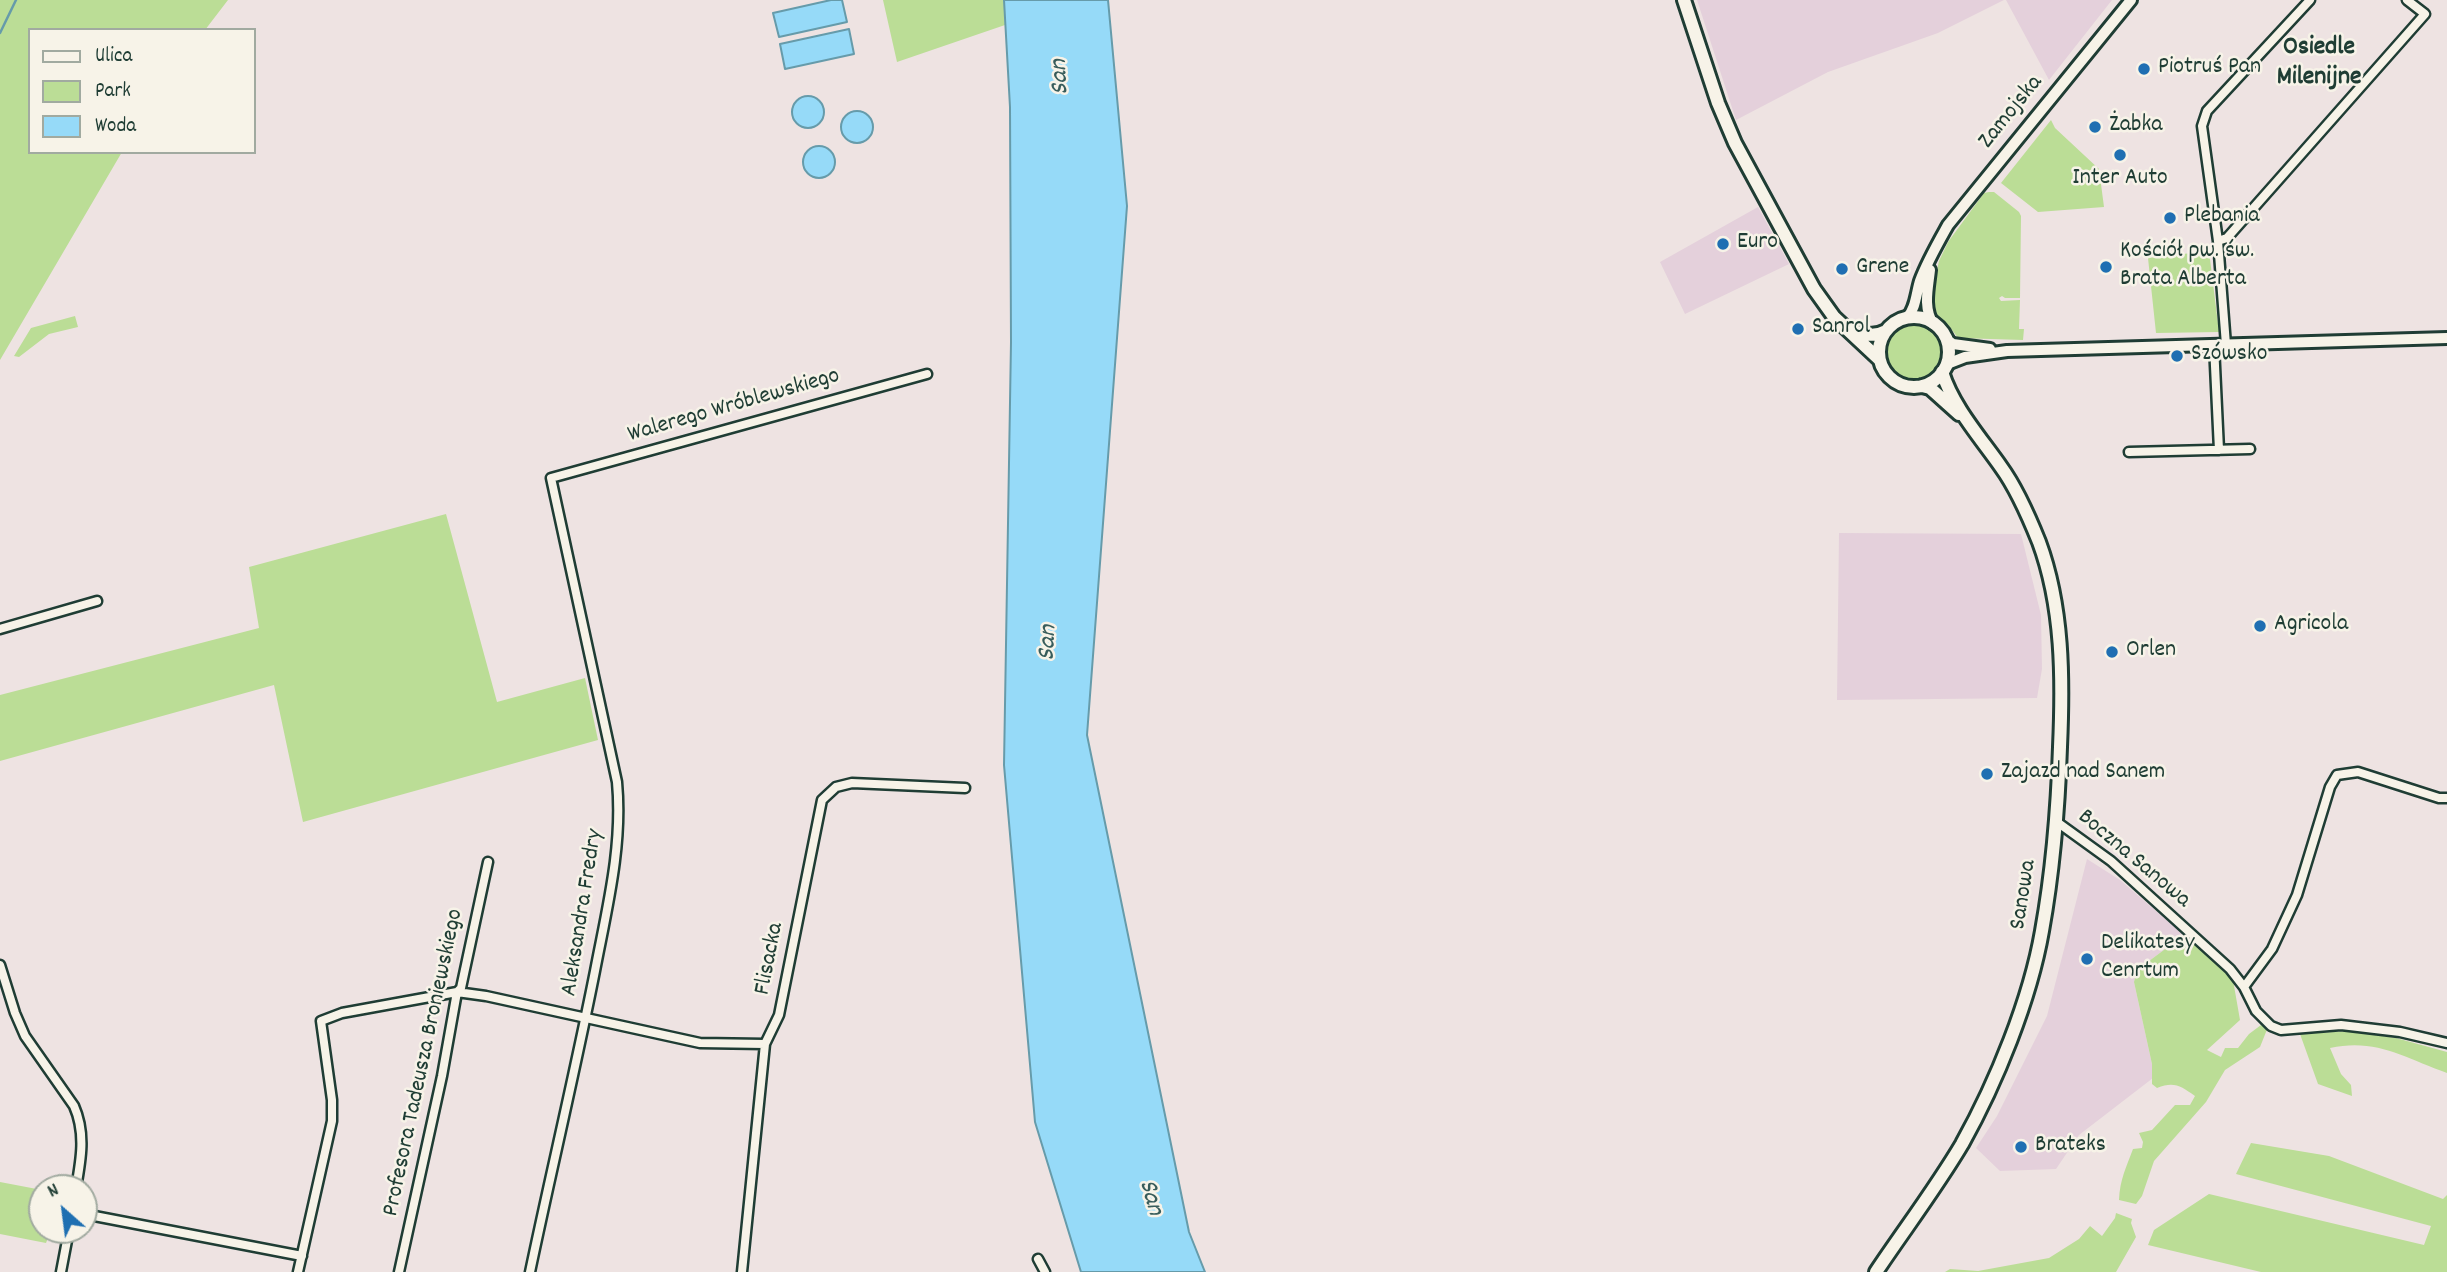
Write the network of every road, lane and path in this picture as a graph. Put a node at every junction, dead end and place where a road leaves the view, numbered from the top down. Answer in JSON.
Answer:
{"nodes":[{"id":1,"x":1684,"y":0,"type":"edge"},
{"id":2,"x":2132,"y":0,"type":"edge"},
{"id":3,"x":2310,"y":0,"type":"edge"},
{"id":4,"x":2407,"y":0,"type":"edge"},
{"id":5,"x":2218,"y":242,"type":"junction"},
{"id":6,"x":1931,"y":256,"type":"junction"},
{"id":7,"x":1907,"y":318,"type":"junction"},
{"id":8,"x":1933,"y":324,"type":"junction"},
{"id":9,"x":1846,"y":329,"type":"junction"},
{"id":10,"x":1886,"y":331,"type":"junction"},
{"id":11,"x":2447,"y":338,"type":"edge"},
{"id":12,"x":1946,"y":339,"type":"junction"},
{"id":13,"x":2214,"y":345,"type":"junction"},
{"id":14,"x":2226,"y":345,"type":"junction"},
{"id":15,"x":2007,"y":351,"type":"junction"},
{"id":16,"x":1880,"y":360,"type":"junction"},
{"id":17,"x":1945,"y":368,"type":"junction"},
{"id":18,"x":927,"y":374,"type":"dead end"},
{"id":19,"x":1922,"y":386,"type":"junction"},
{"id":20,"x":1974,"y":430,"type":"junction"},
{"id":21,"x":2250,"y":449,"type":"dead end"},
{"id":22,"x":2219,"y":450,"type":"junction"},
{"id":23,"x":2129,"y":452,"type":"dead end"},
{"id":24,"x":551,"y":478,"type":"joint"},
{"id":25,"x":97,"y":601,"type":"dead end"},
{"id":26,"x":0,"y":629,"type":"edge"},
{"id":27,"x":965,"y":788,"type":"dead end"},
{"id":28,"x":2447,"y":798,"type":"edge"},
{"id":29,"x":2057,"y":822,"type":"junction"},
{"id":30,"x":488,"y":862,"type":"dead end"},
{"id":31,"x":0,"y":965,"type":"edge"},
{"id":32,"x":2244,"y":987,"type":"junction"},
{"id":33,"x":457,"y":992,"type":"junction"},
{"id":34,"x":586,"y":1019,"type":"junction"},
{"id":35,"x":2447,"y":1043,"type":"edge"},
{"id":36,"x":765,"y":1044,"type":"junction"},
{"id":37,"x":78,"y":1174,"type":"edge"},
{"id":38,"x":98,"y":1217,"type":"edge"},
{"id":39,"x":66,"y":1244,"type":"edge"},
{"id":40,"x":302,"y":1256,"type":"junction"},
{"id":41,"x":1038,"y":1259,"type":"dead end"},
{"id":42,"x":61,"y":1272,"type":"edge"},
{"id":43,"x":298,"y":1272,"type":"edge"},
{"id":44,"x":399,"y":1272,"type":"edge"},
{"id":45,"x":530,"y":1272,"type":"edge"},
{"id":46,"x":742,"y":1272,"type":"edge"},
{"id":47,"x":1045,"y":1272,"type":"edge"},
{"id":48,"x":1876,"y":1272,"type":"edge"}],
"edges":[{"from":1,"to":9,"type":"main road"},
{"from":2,"to":6,"type":"street","name":"Zamojska"},
{"from":3,"to":5,"type":"street"},
{"from":4,"to":5,"type":"street"},
{"from":5,"to":14,"type":"street"},
{"from":6,"to":7,"type":"street","name":"Zamojska"},
{"from":6,"to":8,"type":"street","name":"Zamojska"},
{"from":7,"to":8,"type":"main road"},
{"from":7,"to":10,"type":"main road"},
{"from":8,"to":12,"type":"main road"},
{"from":9,"to":10,"type":"main road"},
{"from":9,"to":16,"type":"main road"},
{"from":10,"to":16,"type":"main road"},
{"from":11,"to":14,"type":"street"},
{"from":12,"to":15,"type":"street"},
{"from":12,"to":17,"type":"main road"},
{"from":13,"to":14,"type":"street"},
{"from":13,"to":15,"type":"street"},
{"from":13,"to":22,"type":"street"},
{"from":15,"to":17,"type":"street"},
{"from":16,"to":19,"type":"main road"},
{"from":17,"to":19,"type":"main road"},
{"from":17,"to":20,"type":"main road"},
{"from":18,"to":24,"type":"street","name":"Walerego Wróblewskiego"},
{"from":19,"to":20,"type":"main road"},
{"from":20,"to":29,"type":"main road","name":"Sanowa"},
{"from":21,"to":22,"type":"street"},
{"from":22,"to":23,"type":"street"},
{"from":24,"to":34,"type":"street","name":"Aleksandra Fredry"},
{"from":25,"to":26,"type":"street"},
{"from":27,"to":36,"type":"street","name":"Flisacka"},
{"from":28,"to":32,"type":"street"},
{"from":29,"to":32,"type":"street","name":"Boczna Sanowa"},
{"from":29,"to":48,"type":"main road","name":"Sanowa"},
{"from":30,"to":33,"type":"street","name":"Profesora Tadeusza Broniewskiego"},
{"from":31,"to":37,"type":"street"},
{"from":32,"to":35,"type":"street","name":"Boczna Sanowa"},
{"from":33,"to":34,"type":"street"},
{"from":33,"to":40,"type":"street"},
{"from":33,"to":44,"type":"street","name":"Profesora Tadeusza Broniewskiego"},
{"from":34,"to":36,"type":"street"},
{"from":34,"to":45,"type":"street","name":"Aleksandra Fredry"},
{"from":36,"to":46,"type":"street","name":"Flisacka"},
{"from":38,"to":40,"type":"street"},
{"from":39,"to":42,"type":"street"},
{"from":40,"to":43,"type":"street"},
{"from":41,"to":47,"type":"street"}]}
